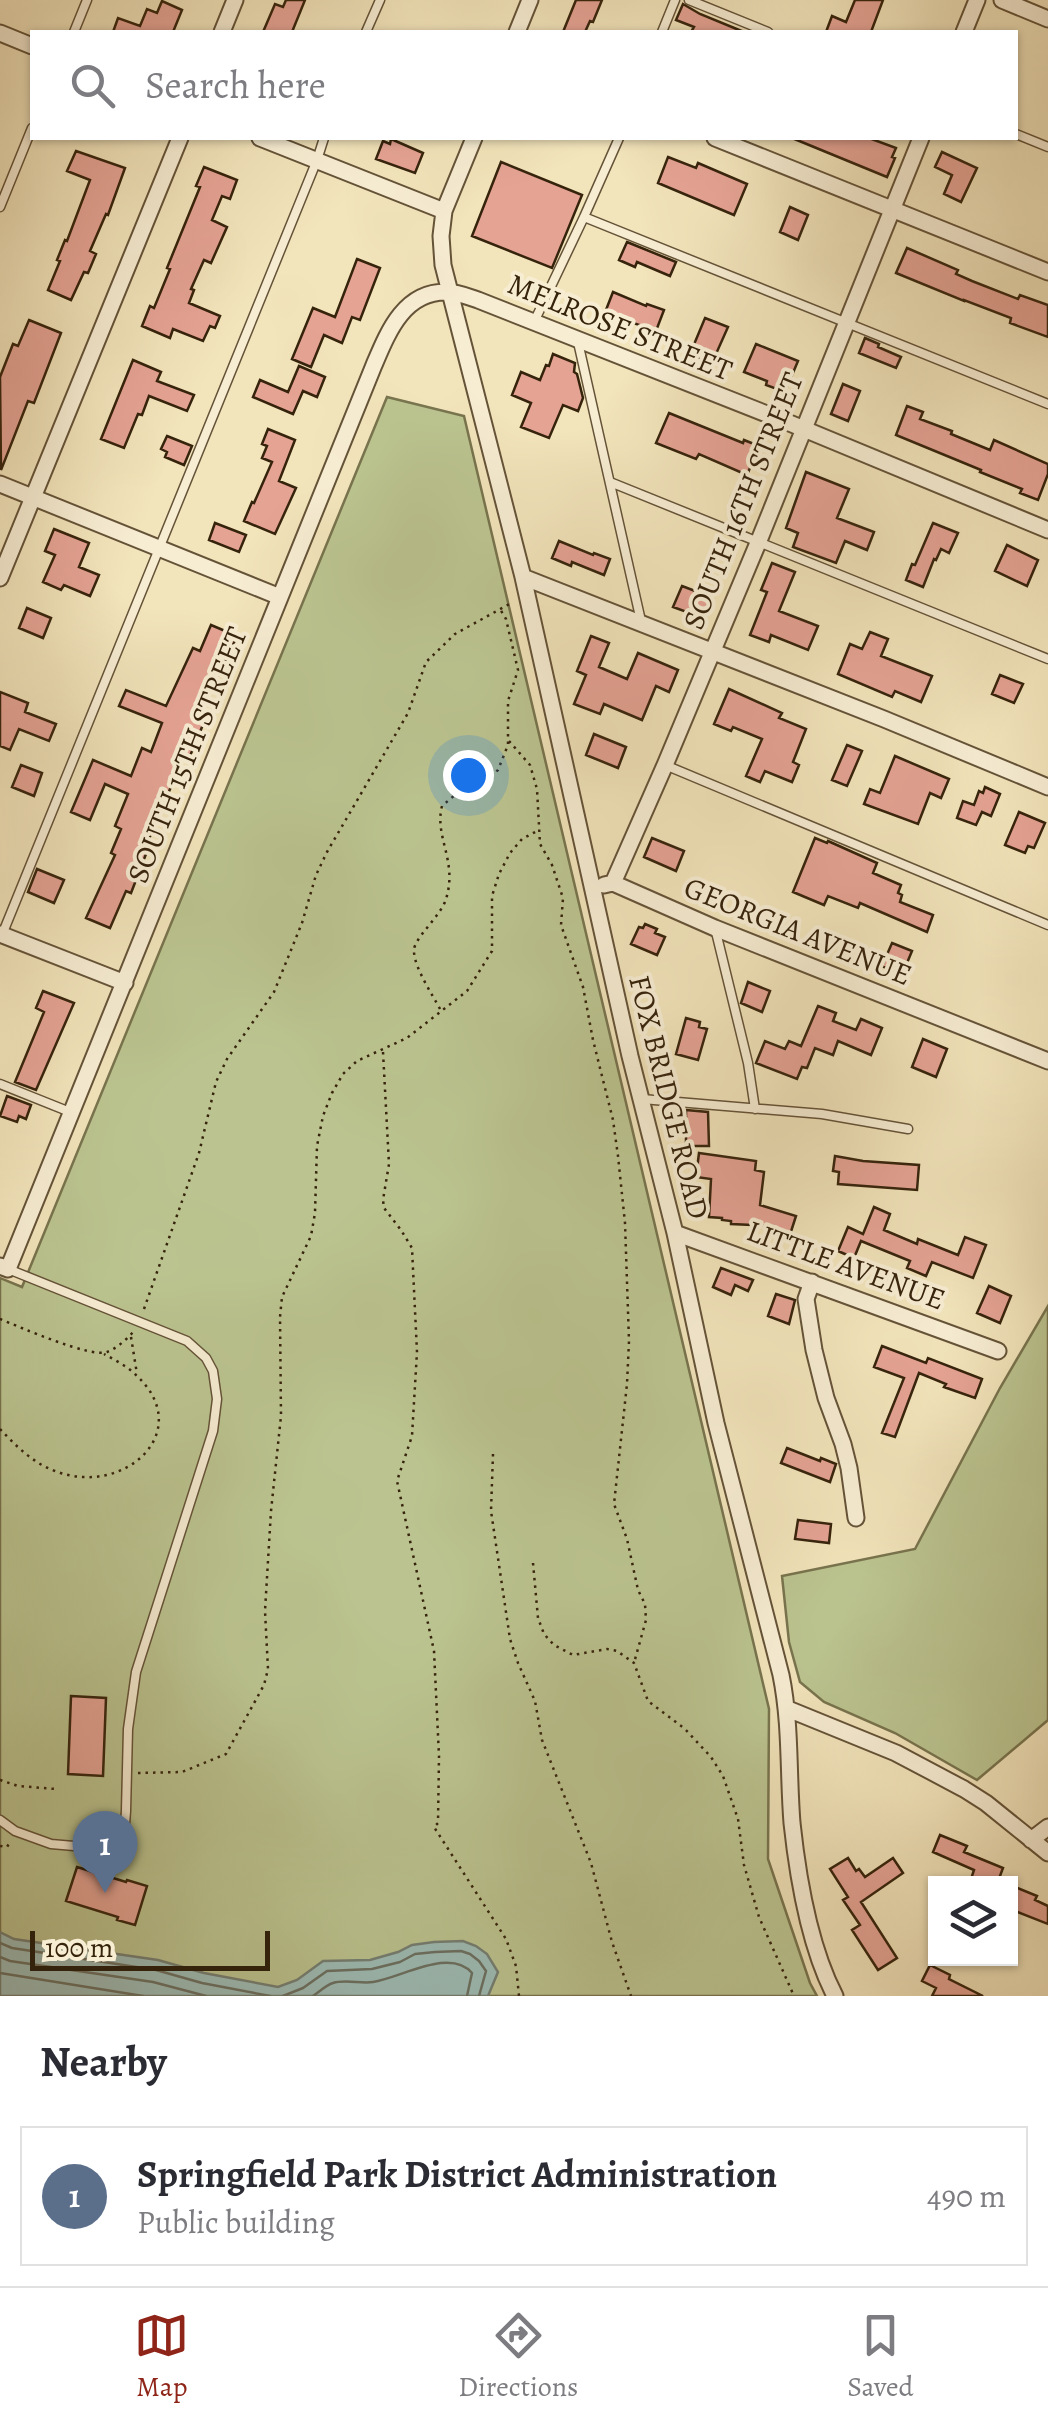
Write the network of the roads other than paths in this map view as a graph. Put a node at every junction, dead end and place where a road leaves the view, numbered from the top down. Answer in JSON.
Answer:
{"nodes":[{"id":1,"x":87,"y":0,"type":"edge"},
{"id":2,"x":235,"y":0,"type":"edge"},
{"id":3,"x":380,"y":0,"type":"edge"},
{"id":4,"x":530,"y":0,"type":"edge"},
{"id":5,"x":675,"y":0,"type":"edge"},
{"id":6,"x":689,"y":0,"type":"edge"},
{"id":7,"x":977,"y":0,"type":"edge"},
{"id":8,"x":1002,"y":0,"type":"edge"},
{"id":9,"x":1048,"y":19,"type":"edge"},
{"id":10,"x":75,"y":30,"type":"edge"},
{"id":11,"x":223,"y":30,"type":"edge"},
{"id":12,"x":367,"y":30,"type":"edge"},
{"id":13,"x":518,"y":30,"type":"edge"},
{"id":14,"x":663,"y":30,"type":"edge"},
{"id":15,"x":763,"y":30,"type":"edge"},
{"id":16,"x":965,"y":30,"type":"edge"},
{"id":17,"x":0,"y":33,"type":"edge"},
{"id":18,"x":30,"y":45,"type":"edge"},
{"id":19,"x":30,"y":133,"type":"edge"},
{"id":20,"x":1018,"y":135,"type":"edge"},
{"id":21,"x":179,"y":140,"type":"edge"},
{"id":22,"x":265,"y":140,"type":"edge"},
{"id":23,"x":323,"y":140,"type":"edge"},
{"id":24,"x":473,"y":140,"type":"edge"},
{"id":25,"x":618,"y":140,"type":"edge"},
{"id":26,"x":720,"y":140,"type":"edge"},
{"id":27,"x":920,"y":140,"type":"edge"},
{"id":28,"x":1048,"y":146,"type":"edge"},
{"id":29,"x":317,"y":160,"type":"junction"},
{"id":30,"x":0,"y":207,"type":"edge"},
{"id":31,"x":892,"y":208,"type":"junction"},
{"id":32,"x":444,"y":211,"type":"junction"},
{"id":33,"x":584,"y":217,"type":"junction"},
{"id":34,"x":1048,"y":272,"type":"edge"},
{"id":35,"x":449,"y":291,"type":"junction"},
{"id":36,"x":534,"y":322,"type":"junction"},
{"id":37,"x":847,"y":322,"type":"junction"},
{"id":38,"x":578,"y":341,"type":"junction"},
{"id":39,"x":1048,"y":404,"type":"edge"},
{"id":40,"x":803,"y":429,"type":"junction"},
{"id":41,"x":610,"y":482,"type":"junction"},
{"id":42,"x":0,"y":484,"type":"edge"},
{"id":43,"x":33,"y":497,"type":"junction"},
{"id":44,"x":1048,"y":530,"type":"edge"},
{"id":45,"x":758,"y":543,"type":"junction"},
{"id":46,"x":159,"y":548,"type":"junction"},
{"id":47,"x":522,"y":577,"type":"junction"},
{"id":48,"x":0,"y":578,"type":"edge"},
{"id":49,"x":280,"y":597,"type":"junction"},
{"id":50,"x":642,"y":625,"type":"junction"},
{"id":51,"x":710,"y":652,"type":"junction"},
{"id":52,"x":1048,"y":659,"type":"edge"},
{"id":53,"x":665,"y":765,"type":"junction"},
{"id":54,"x":1048,"y":787,"type":"edge"},
{"id":55,"x":613,"y":883,"type":"junction"},
{"id":56,"x":590,"y":887,"type":"junction"},
{"id":57,"x":1048,"y":925,"type":"edge"},
{"id":58,"x":716,"y":928,"type":"junction"},
{"id":59,"x":1,"y":935,"type":"edge"},
{"id":60,"x":124,"y":983,"type":"junction"},
{"id":61,"x":1048,"y":1061,"type":"edge"},
{"id":62,"x":0,"y":1084,"type":"edge"},
{"id":63,"x":642,"y":1099,"type":"junction"},
{"id":64,"x":755,"y":1109,"type":"junction"},
{"id":65,"x":72,"y":1112,"type":"junction"},
{"id":66,"x":908,"y":1129,"type":"dead end"},
{"id":67,"x":674,"y":1232,"type":"junction"},
{"id":68,"x":4,"y":1267,"type":"edge"},
{"id":69,"x":812,"y":1282,"type":"junction"},
{"id":70,"x":998,"y":1351,"type":"dead end"},
{"id":71,"x":856,"y":1518,"type":"dead end"},
{"id":72,"x":788,"y":1709,"type":"junction"},
{"id":73,"x":0,"y":1820,"type":"edge"},
{"id":74,"x":1048,"y":1827,"type":"edge"},
{"id":75,"x":1031,"y":1840,"type":"junction"},
{"id":76,"x":1048,"y":1852,"type":"edge"},
{"id":77,"x":835,"y":1996,"type":"edge"}],
"edges":[{"from":1,"to":10,"type":"lane"},
{"from":2,"to":11,"type":"street"},
{"from":3,"to":12,"type":"lane"},
{"from":4,"to":13,"type":"street"},
{"from":5,"to":14,"type":"lane"},
{"from":6,"to":15,"type":"lane"},
{"from":7,"to":16,"type":"street"},
{"from":8,"to":9,"type":"street"},
{"from":17,"to":18,"type":"street"},
{"from":19,"to":30,"type":"lane"},
{"from":20,"to":28,"type":"lane"},
{"from":21,"to":43,"type":"street"},
{"from":22,"to":29,"type":"street"},
{"from":23,"to":29,"type":"lane"},
{"from":24,"to":32,"type":"street"},
{"from":25,"to":33,"type":"lane"},
{"from":26,"to":31,"type":"street"},
{"from":27,"to":31,"type":"street","name":"SOUTH 16TH STREET"},
{"from":29,"to":32,"type":"street"},
{"from":29,"to":46,"type":"lane"},
{"from":31,"to":34,"type":"street"},
{"from":31,"to":37,"type":"street","name":"SOUTH 16TH STREET"},
{"from":32,"to":35,"type":"street","name":"FOX BRIDGE ROAD"},
{"from":33,"to":36,"type":"lane"},
{"from":33,"to":37,"type":"lane"},
{"from":35,"to":36,"type":"street","name":"MELROSE STREET"},
{"from":35,"to":47,"type":"street","name":"FOX BRIDGE ROAD"},
{"from":35,"to":49,"type":"street","name":"SOUTH 15TH STREET"},
{"from":36,"to":38,"type":"street","name":"MELROSE STREET"},
{"from":37,"to":39,"type":"lane"},
{"from":37,"to":40,"type":"street","name":"SOUTH 16TH STREET"},
{"from":38,"to":40,"type":"street","name":"MELROSE STREET"},
{"from":38,"to":41,"type":"lane"},
{"from":40,"to":44,"type":"street","name":"MELROSE STREET"},
{"from":40,"to":45,"type":"street","name":"SOUTH 16TH STREET"},
{"from":41,"to":45,"type":"lane"},
{"from":41,"to":50,"type":"lane"},
{"from":42,"to":43,"type":"street"},
{"from":43,"to":46,"type":"street"},
{"from":43,"to":48,"type":"street"},
{"from":45,"to":51,"type":"street","name":"SOUTH 16TH STREET"},
{"from":45,"to":52,"type":"lane"},
{"from":46,"to":49,"type":"street"},
{"from":46,"to":59,"type":"lane"},
{"from":47,"to":50,"type":"street"},
{"from":47,"to":56,"type":"street","name":"FOX BRIDGE ROAD"},
{"from":49,"to":60,"type":"street","name":"SOUTH 15TH STREET"},
{"from":50,"to":51,"type":"street"},
{"from":51,"to":53,"type":"street","name":"SOUTH 16TH STREET"},
{"from":51,"to":54,"type":"street"},
{"from":53,"to":55,"type":"street","name":"SOUTH 16TH STREET"},
{"from":53,"to":57,"type":"lane"},
{"from":55,"to":56,"type":"street"},
{"from":55,"to":58,"type":"street","name":"GEORGIA AVENUE"},
{"from":56,"to":63,"type":"street","name":"FOX BRIDGE ROAD"},
{"from":58,"to":61,"type":"street","name":"GEORGIA AVENUE"},
{"from":58,"to":64,"type":"lane"},
{"from":59,"to":60,"type":"street"},
{"from":60,"to":65,"type":"street","name":"SOUTH 15TH STREET"},
{"from":62,"to":65,"type":"lane"},
{"from":63,"to":64,"type":"lane"},
{"from":63,"to":67,"type":"street","name":"FOX BRIDGE ROAD"},
{"from":64,"to":66,"type":"lane"},
{"from":65,"to":68,"type":"street","name":"SOUTH 15TH STREET"},
{"from":67,"to":69,"type":"street","name":"LITTLE AVENUE"},
{"from":67,"to":72,"type":"street","name":"FOX BRIDGE ROAD"},
{"from":68,"to":73,"type":"lane"},
{"from":69,"to":70,"type":"street","name":"LITTLE AVENUE"},
{"from":69,"to":71,"type":"street"},
{"from":72,"to":75,"type":"street"},
{"from":72,"to":77,"type":"street","name":"FOX BRIDGE ROAD"},
{"from":74,"to":75,"type":"street"},
{"from":75,"to":76,"type":"street"}]}
